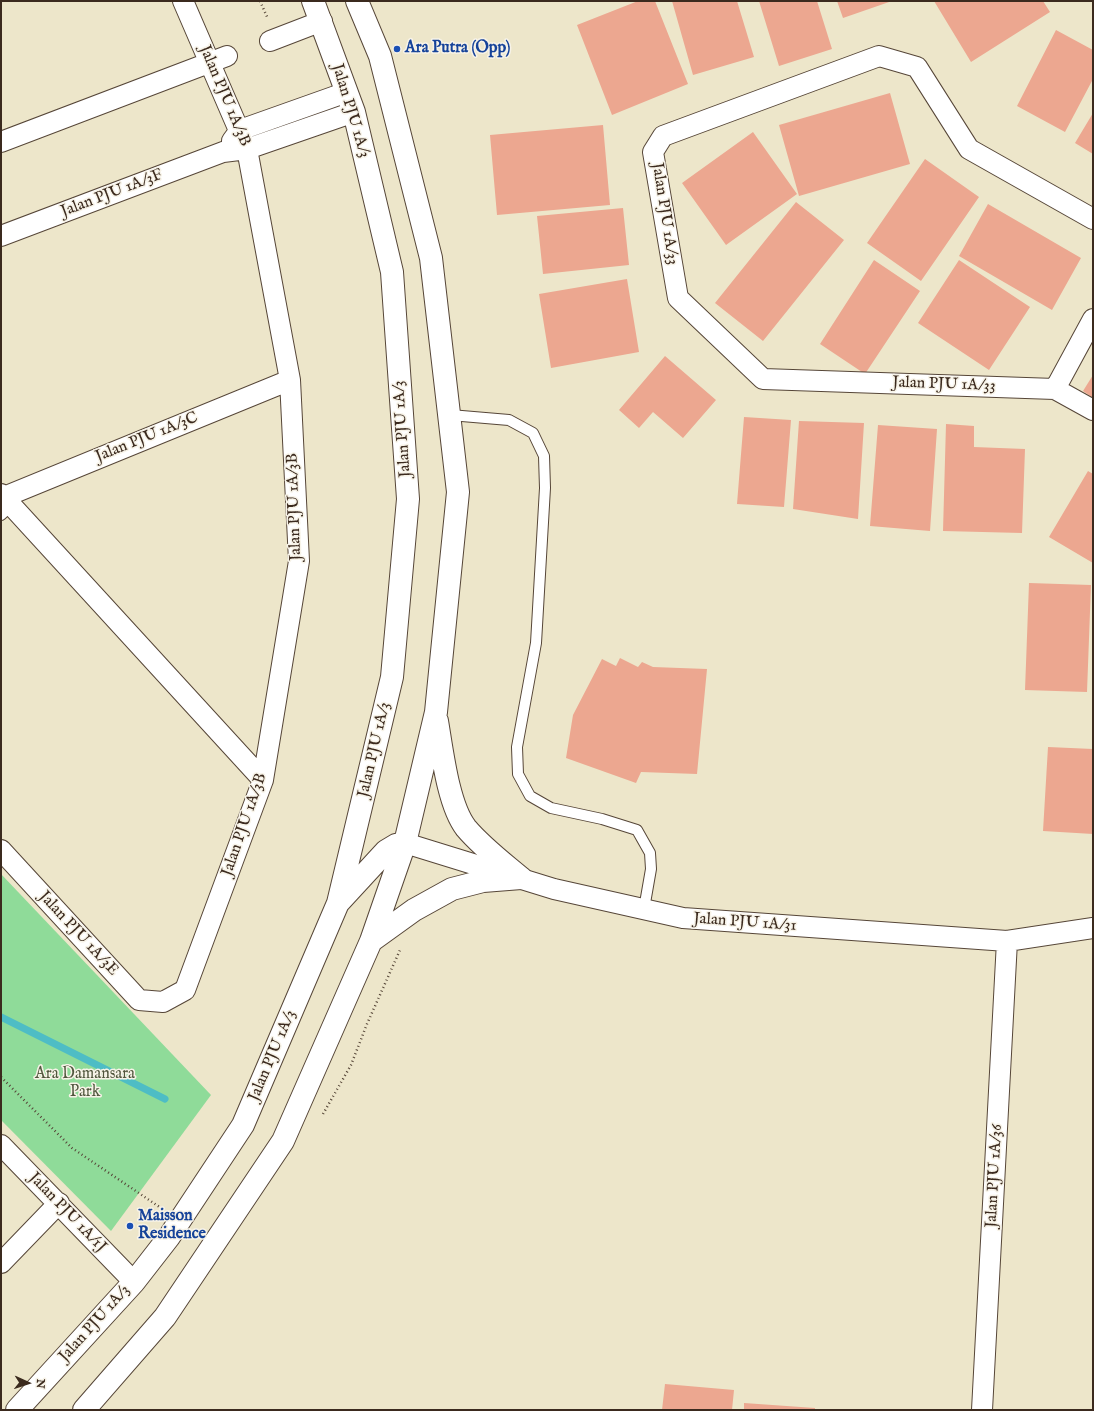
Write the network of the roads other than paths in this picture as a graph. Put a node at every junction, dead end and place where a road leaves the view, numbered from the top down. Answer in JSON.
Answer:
{"nodes":[{"id":1,"x":183,"y":1,"type":"edge"},
{"id":2,"x":313,"y":1,"type":"edge"},
{"id":3,"x":357,"y":1,"type":"edge"},
{"id":4,"x":322,"y":21,"type":"junction"},
{"id":5,"x":270,"y":41,"type":"dead end"},
{"id":6,"x":218,"y":59,"type":"junction"},
{"id":7,"x":347,"y":92,"type":"junction"},
{"id":8,"x":354,"y":112,"type":"junction"},
{"id":9,"x":240,"y":130,"type":"junction"},
{"id":10,"x":1,"y":142,"type":"edge"},
{"id":11,"x":247,"y":149,"type":"junction"},
{"id":12,"x":223,"y":152,"type":"junction"},
{"id":13,"x":1093,"y":219,"type":"edge"},
{"id":14,"x":1,"y":236,"type":"edge"},
{"id":15,"x":1093,"y":319,"type":"edge"},
{"id":16,"x":290,"y":380,"type":"junction"},
{"id":17,"x":1055,"y":389,"type":"junction"},
{"id":18,"x":1093,"y":410,"type":"edge"},
{"id":19,"x":450,"y":416,"type":"junction"},
{"id":20,"x":5,"y":503,"type":"edge"},
{"id":21,"x":436,"y":712,"type":"junction"},
{"id":22,"x":263,"y":780,"type":"junction"},
{"id":23,"x":405,"y":844,"type":"junction"},
{"id":24,"x":1,"y":850,"type":"edge"},
{"id":25,"x":521,"y":878,"type":"junction"},
{"id":26,"x":338,"y":903,"type":"junction"},
{"id":27,"x":644,"y":909,"type":"junction"},
{"id":28,"x":1093,"y":928,"type":"edge"},
{"id":29,"x":371,"y":941,"type":"junction"},
{"id":30,"x":1007,"y":941,"type":"junction"},
{"id":31,"x":164,"y":1002,"type":"joint"},
{"id":32,"x":1,"y":1145,"type":"edge"},
{"id":33,"x":59,"y":1203,"type":"junction"},
{"id":34,"x":1,"y":1263,"type":"edge"},
{"id":35,"x":134,"y":1282,"type":"junction"},
{"id":36,"x":17,"y":1410,"type":"edge"},
{"id":37,"x":84,"y":1410,"type":"edge"},
{"id":38,"x":982,"y":1410,"type":"edge"}],
"edges":[{"from":1,"to":6,"type":"street","name":"Jalan PJU 1A/3B"},
{"from":2,"to":4,"type":"street","name":"Jalan PJU 1A/3"},
{"from":3,"to":19,"type":"street"},
{"from":4,"to":5,"type":"street"},
{"from":4,"to":7,"type":"street","name":"Jalan PJU 1A/3"},
{"from":6,"to":9,"type":"street","name":"Jalan PJU 1A/3B"},
{"from":6,"to":10,"type":"street"},
{"from":7,"to":8,"type":"street","name":"Jalan PJU 1A/3"},
{"from":7,"to":9,"type":"street"},
{"from":8,"to":11,"type":"street","name":"Jalan PJU 1A/3F"},
{"from":8,"to":26,"type":"street","name":"Jalan PJU 1A/3"},
{"from":9,"to":11,"type":"street","name":"Jalan PJU 1A/3B"},
{"from":9,"to":12,"type":"street"},
{"from":11,"to":12,"type":"street","name":"Jalan PJU 1A/3F"},
{"from":11,"to":16,"type":"street","name":"Jalan PJU 1A/3B"},
{"from":12,"to":14,"type":"street","name":"Jalan PJU 1A/3F"},
{"from":13,"to":17,"type":"street","name":"Jalan PJU 1A/33"},
{"from":15,"to":17,"type":"street"},
{"from":16,"to":20,"type":"street","name":"Jalan PJU 1A/3C"},
{"from":16,"to":22,"type":"street","name":"Jalan PJU 1A/3B"},
{"from":17,"to":18,"type":"street","name":"Jalan PJU 1A/33"},
{"from":19,"to":21,"type":"street"},
{"from":19,"to":27,"type":"lane"},
{"from":20,"to":22,"type":"street"},
{"from":21,"to":23,"type":"street"},
{"from":21,"to":25,"type":"street"},
{"from":22,"to":31,"type":"street","name":"Jalan PJU 1A/3B"},
{"from":23,"to":25,"type":"street","name":"Jalan PJU 1A/31"},
{"from":23,"to":26,"type":"street"},
{"from":23,"to":29,"type":"street"},
{"from":24,"to":31,"type":"street","name":"Jalan PJU 1A/3E"},
{"from":25,"to":27,"type":"street","name":"Jalan PJU 1A/31"},
{"from":25,"to":29,"type":"street"},
{"from":26,"to":35,"type":"street","name":"Jalan PJU 1A/3"},
{"from":27,"to":30,"type":"street","name":"Jalan PJU 1A/31"},
{"from":28,"to":30,"type":"street","name":"Jalan PJU 1A/31"},
{"from":29,"to":37,"type":"street"},
{"from":30,"to":38,"type":"street","name":"Jalan PJU 1A/36"},
{"from":32,"to":33,"type":"street","name":"Jalan PJU 1A/1J"},
{"from":33,"to":34,"type":"street"},
{"from":33,"to":35,"type":"street","name":"Jalan PJU 1A/1J"},
{"from":35,"to":36,"type":"street","name":"Jalan PJU 1A/3"}]}
